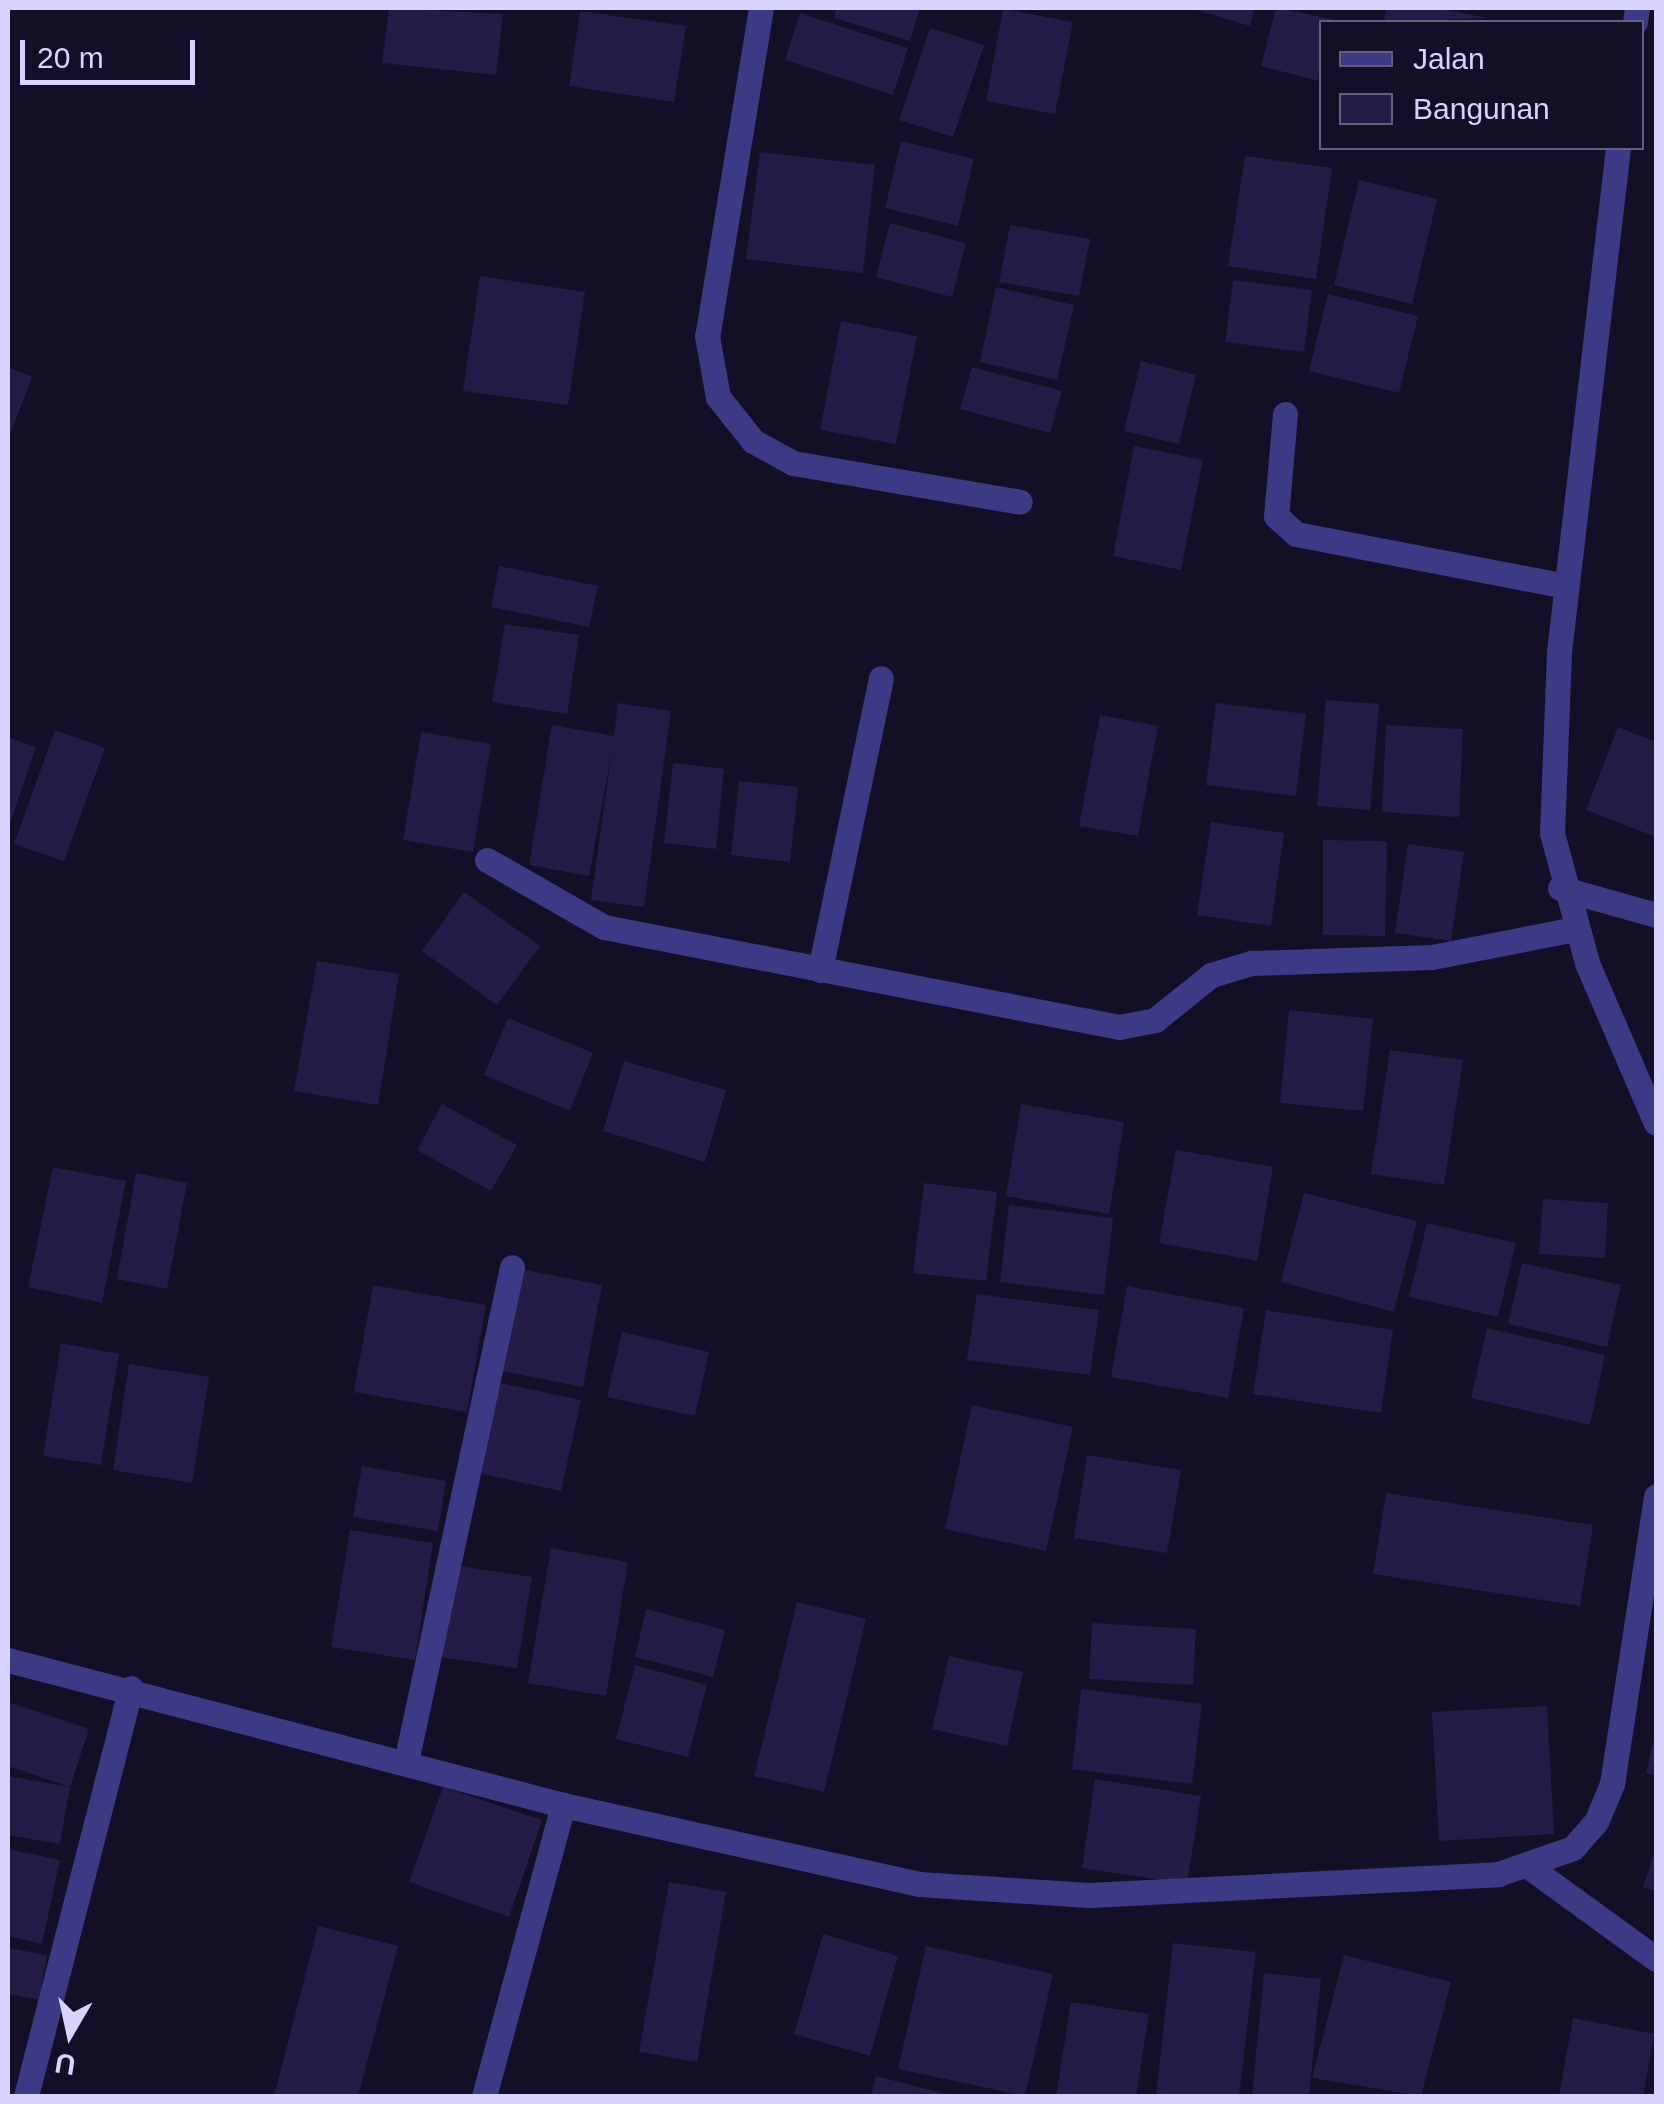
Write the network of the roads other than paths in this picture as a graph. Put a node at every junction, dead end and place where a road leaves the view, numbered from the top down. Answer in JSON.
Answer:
{"nodes":[{"id":1,"x":761,"y":8,"type":"edge"},
{"id":2,"x":1618,"y":150,"type":"edge"},
{"id":3,"x":1285,"y":414,"type":"dead end"},
{"id":4,"x":1020,"y":502,"type":"dead end"},
{"id":5,"x":1566,"y":586,"type":"junction"},
{"id":6,"x":880,"y":678,"type":"dead end"},
{"id":7,"x":487,"y":860,"type":"dead end"},
{"id":8,"x":1560,"y":888,"type":"junction"},
{"id":9,"x":1656,"y":915,"type":"edge"},
{"id":10,"x":1575,"y":929,"type":"junction"},
{"id":11,"x":820,"y":970,"type":"junction"},
{"id":12,"x":1656,"y":1123,"type":"edge"},
{"id":13,"x":512,"y":1267,"type":"dead end"},
{"id":14,"x":1656,"y":1496,"type":"edge"},
{"id":15,"x":8,"y":1660,"type":"edge"},
{"id":16,"x":131,"y":1688,"type":"junction"},
{"id":17,"x":406,"y":1762,"type":"junction"},
{"id":18,"x":563,"y":1805,"type":"junction"},
{"id":19,"x":1528,"y":1866,"type":"junction"},
{"id":20,"x":1656,"y":1959,"type":"edge"},
{"id":21,"x":26,"y":2096,"type":"edge"},
{"id":22,"x":484,"y":2096,"type":"edge"}],
"edges":[{"from":1,"to":4,"type":"street"},
{"from":2,"to":5,"type":"street"},
{"from":3,"to":5,"type":"street"},
{"from":5,"to":8,"type":"street"},
{"from":6,"to":11,"type":"street"},
{"from":7,"to":11,"type":"street"},
{"from":8,"to":9,"type":"street"},
{"from":8,"to":10,"type":"street"},
{"from":10,"to":11,"type":"street"},
{"from":10,"to":12,"type":"street"},
{"from":13,"to":17,"type":"street"},
{"from":14,"to":19,"type":"street"},
{"from":15,"to":16,"type":"street"},
{"from":16,"to":17,"type":"street"},
{"from":16,"to":21,"type":"street"},
{"from":17,"to":18,"type":"street"},
{"from":18,"to":19,"type":"street"},
{"from":18,"to":22,"type":"street"},
{"from":19,"to":20,"type":"street"}]}
